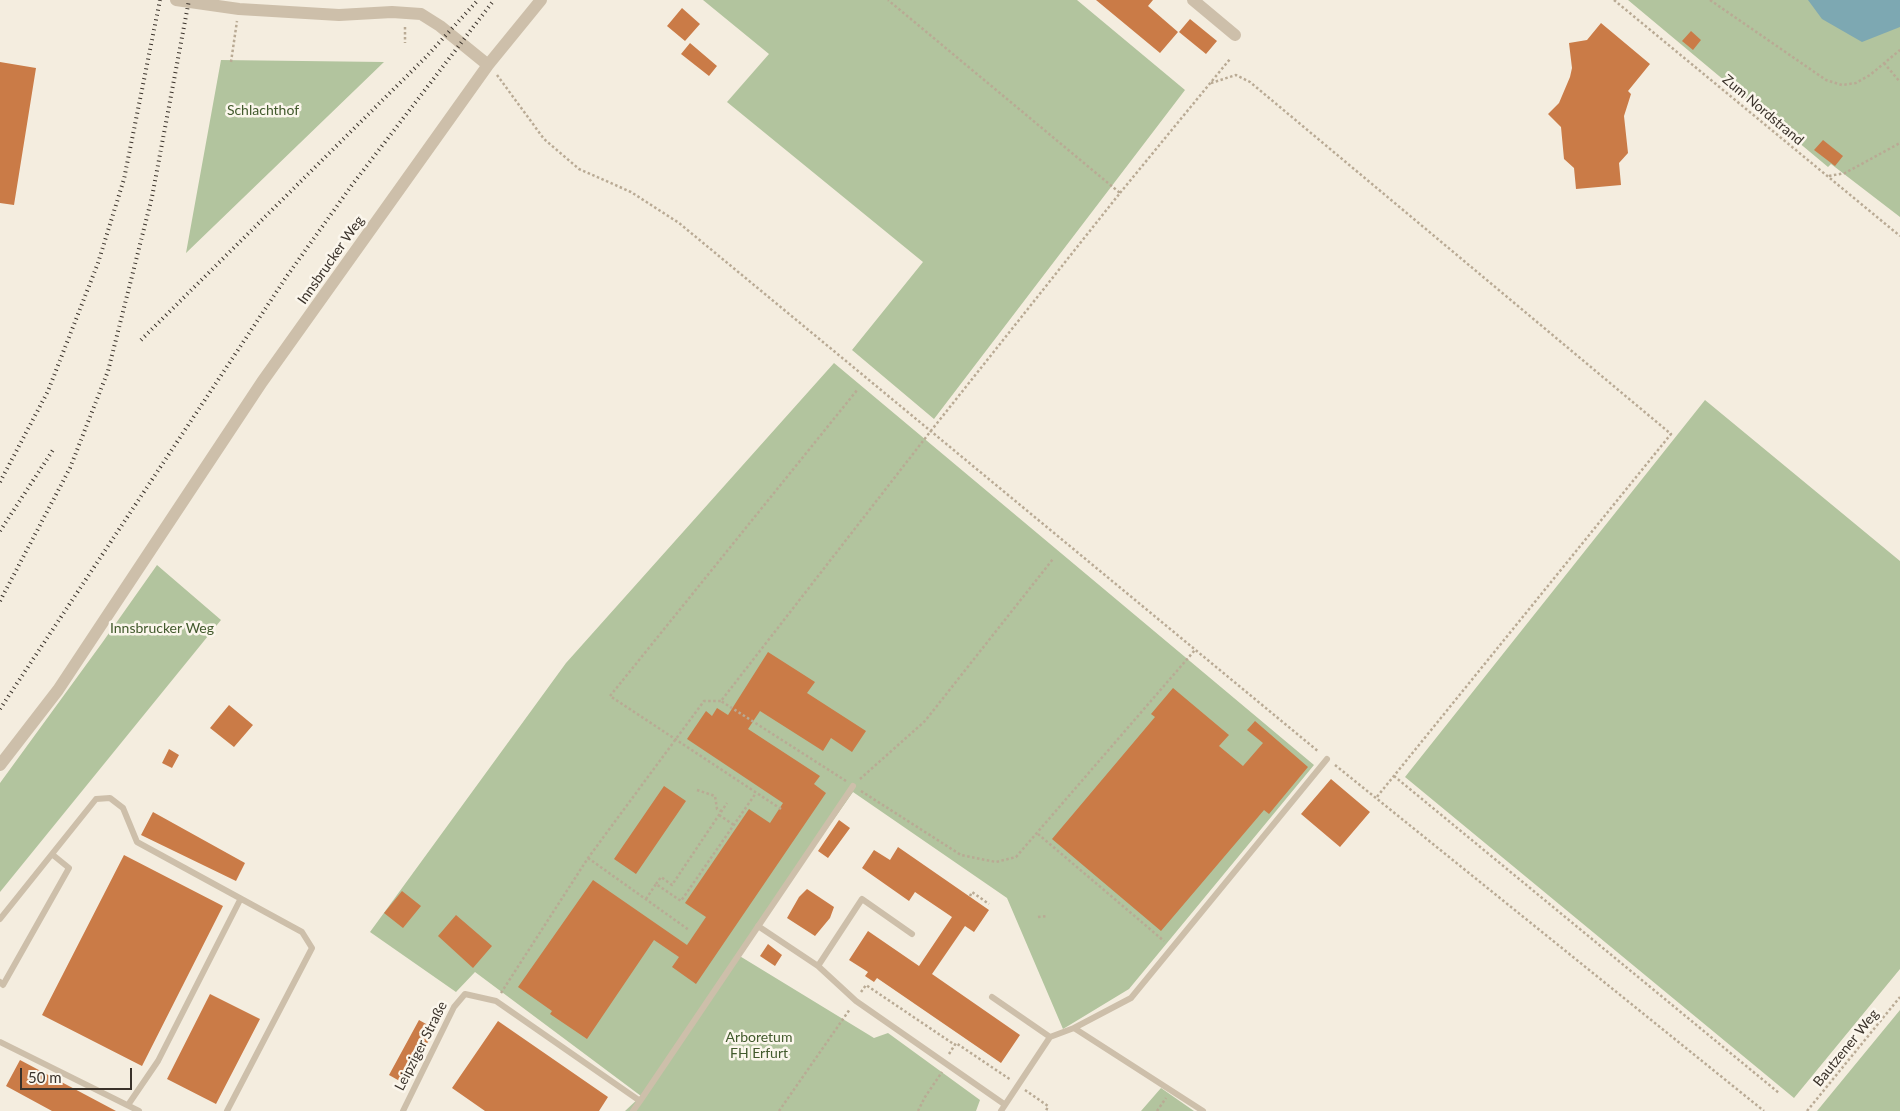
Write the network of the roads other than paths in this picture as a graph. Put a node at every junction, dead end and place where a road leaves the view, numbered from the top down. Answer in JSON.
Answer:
{"nodes":[{"id":1,"x":176,"y":0,"type":"edge"},
{"id":2,"x":541,"y":0,"type":"edge"},
{"id":3,"x":1193,"y":0,"type":"edge"},
{"id":4,"x":240,"y":4,"type":"edge"},
{"id":5,"x":1235,"y":35,"type":"dead end"},
{"id":6,"x":488,"y":65,"type":"junction"},
{"id":7,"x":1328,"y":759,"type":"road end"},
{"id":8,"x":0,"y":765,"type":"edge"},
{"id":9,"x":853,"y":786,"type":"road end"},
{"id":10,"x":53,"y":855,"type":"junction"},
{"id":11,"x":240,"y":900,"type":"junction"},
{"id":12,"x":0,"y":919,"type":"edge"},
{"id":13,"x":758,"y":926,"type":"junction"},
{"id":14,"x":912,"y":934,"type":"dead end"},
{"id":15,"x":818,"y":966,"type":"junction"},
{"id":16,"x":0,"y":982,"type":"edge"},
{"id":17,"x":992,"y":997,"type":"dead end"},
{"id":18,"x":1074,"y":1028,"type":"junction"},
{"id":19,"x":1050,"y":1037,"type":"junction"},
{"id":20,"x":0,"y":1042,"type":"edge"},
{"id":21,"x":640,"y":1101,"type":"junction"},
{"id":22,"x":1004,"y":1104,"type":"junction"},
{"id":23,"x":128,"y":1105,"type":"junction"},
{"id":24,"x":139,"y":1111,"type":"edge"},
{"id":25,"x":227,"y":1111,"type":"edge"},
{"id":26,"x":402,"y":1111,"type":"edge"},
{"id":27,"x":633,"y":1111,"type":"edge"},
{"id":28,"x":1001,"y":1111,"type":"edge"},
{"id":29,"x":1203,"y":1111,"type":"edge"}],
"edges":[{"from":1,"to":4,"type":"street"},
{"from":2,"to":6,"type":"street","name":"Innsbrucker Weg"},
{"from":3,"to":5,"type":"street"},
{"from":4,"to":6,"type":"street"},
{"from":6,"to":8,"type":"street","name":"Innsbrucker Weg"},
{"from":7,"to":18,"type":"lane"},
{"from":9,"to":13,"type":"lane"},
{"from":10,"to":11,"type":"lane"},
{"from":10,"to":12,"type":"lane"},
{"from":10,"to":16,"type":"lane"},
{"from":11,"to":23,"type":"lane"},
{"from":11,"to":25,"type":"lane"},
{"from":13,"to":15,"type":"lane"},
{"from":13,"to":21,"type":"lane"},
{"from":14,"to":15,"type":"lane"},
{"from":15,"to":22,"type":"lane"},
{"from":17,"to":19,"type":"lane"},
{"from":18,"to":19,"type":"lane"},
{"from":18,"to":29,"type":"lane"},
{"from":19,"to":22,"type":"lane"},
{"from":20,"to":23,"type":"lane"},
{"from":21,"to":26,"type":"lane","name":"Leipziger Straße"},
{"from":21,"to":27,"type":"lane"},
{"from":22,"to":28,"type":"lane"},
{"from":23,"to":24,"type":"lane"}]}
